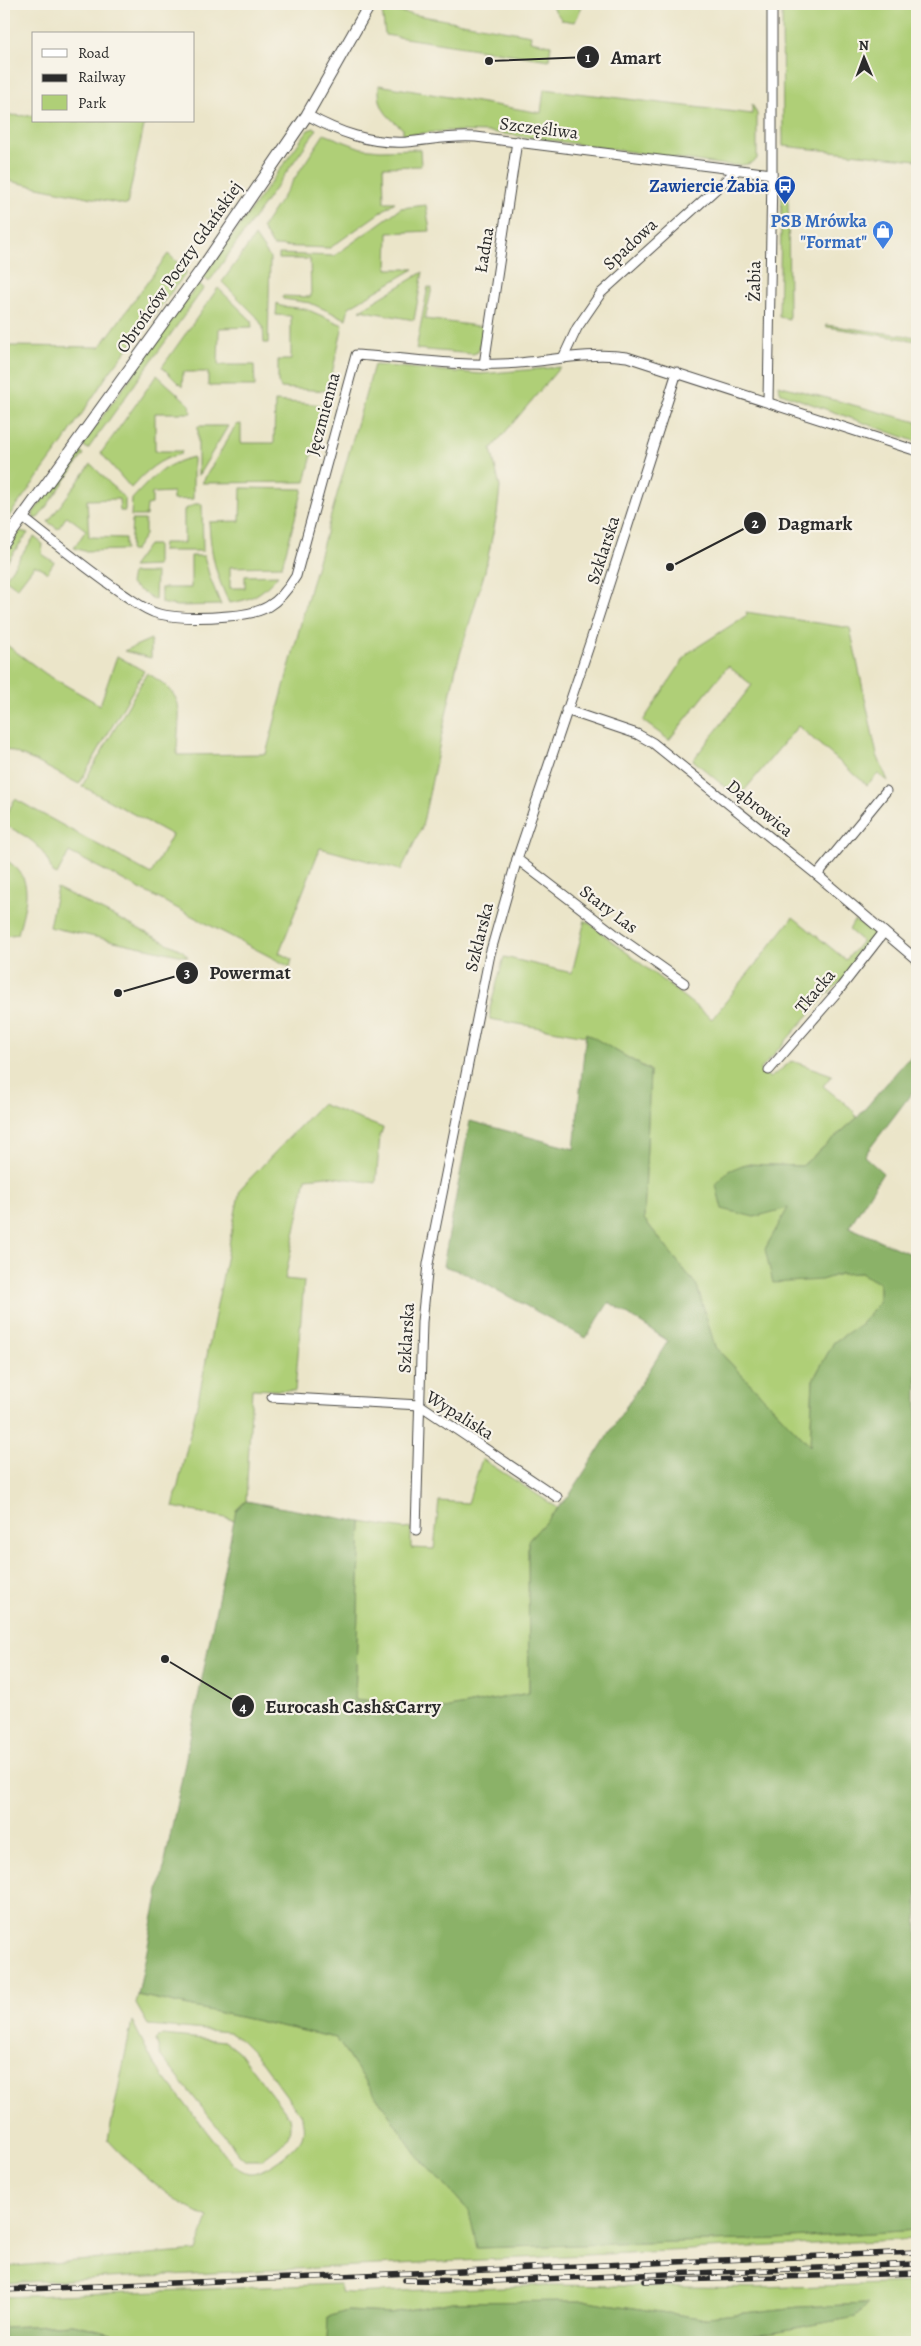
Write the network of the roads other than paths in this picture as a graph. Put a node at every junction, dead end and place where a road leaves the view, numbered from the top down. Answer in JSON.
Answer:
{"nodes":[{"id":1,"x":370,"y":4,"type":"edge"},
{"id":2,"x":772,"y":4,"type":"edge"},
{"id":3,"x":307,"y":114,"type":"junction"},
{"id":4,"x":517,"y":141,"type":"junction"},
{"id":5,"x":737,"y":170,"type":"junction"},
{"id":6,"x":772,"y":174,"type":"junction"},
{"id":7,"x":563,"y":358,"type":"junction"},
{"id":8,"x":484,"y":364,"type":"junction"},
{"id":9,"x":677,"y":372,"type":"junction"},
{"id":10,"x":768,"y":401,"type":"junction"},
{"id":11,"x":917,"y":452,"type":"edge"},
{"id":12,"x":22,"y":517,"type":"junction"},
{"id":13,"x":4,"y":543,"type":"edge"},
{"id":14,"x":566,"y":710,"type":"junction"},
{"id":15,"x":886,"y":792,"type":"dead end"},
{"id":16,"x":517,"y":859,"type":"junction"},
{"id":17,"x":817,"y":875,"type":"junction"},
{"id":18,"x":884,"y":932,"type":"junction"},
{"id":19,"x":917,"y":960,"type":"edge"},
{"id":20,"x":684,"y":983,"type":"dead end"},
{"id":21,"x":769,"y":1070,"type":"dead end"},
{"id":22,"x":272,"y":1397,"type":"dead end"},
{"id":23,"x":420,"y":1405,"type":"junction"},
{"id":24,"x":557,"y":1497,"type":"dead end"},
{"id":25,"x":416,"y":1530,"type":"dead end"}],
"edges":[{"from":1,"to":3,"type":"street","name":"Obrońców Poczty Gdańskiej"},
{"from":2,"to":6,"type":"street","name":"Żabia"},
{"from":3,"to":4,"type":"street","name":"Szczęśliwa"},
{"from":3,"to":12,"type":"street","name":"Obrońców Poczty Gdańskiej"},
{"from":4,"to":5,"type":"street","name":"Szczęśliwa"},
{"from":4,"to":8,"type":"street","name":"Ładna"},
{"from":5,"to":6,"type":"street","name":"Szczęśliwa"},
{"from":5,"to":7,"type":"street","name":"Spadowa"},
{"from":6,"to":10,"type":"street","name":"Żabia"},
{"from":7,"to":8,"type":"street","name":"Jęczmienna"},
{"from":7,"to":9,"type":"street","name":"Jęczmienna"},
{"from":8,"to":12,"type":"street","name":"Jęczmienna"},
{"from":9,"to":10,"type":"street","name":"Jęczmienna"},
{"from":9,"to":14,"type":"street","name":"Szklarska"},
{"from":10,"to":11,"type":"street"},
{"from":12,"to":13,"type":"street","name":"Obrońców Poczty Gdańskiej"},
{"from":14,"to":16,"type":"street","name":"Szklarska"},
{"from":14,"to":17,"type":"street","name":"Dąbrowica"},
{"from":15,"to":17,"type":"street"},
{"from":16,"to":20,"type":"street","name":"Stary Las"},
{"from":16,"to":23,"type":"street","name":"Szklarska"},
{"from":17,"to":18,"type":"street","name":"Dąbrowica"},
{"from":18,"to":19,"type":"street","name":"Dąbrowica"},
{"from":18,"to":21,"type":"street","name":"Tkacka"},
{"from":22,"to":23,"type":"street","name":"Wypaliska"},
{"from":23,"to":24,"type":"street","name":"Wypaliska"},
{"from":23,"to":25,"type":"street","name":"Szklarska"}]}
